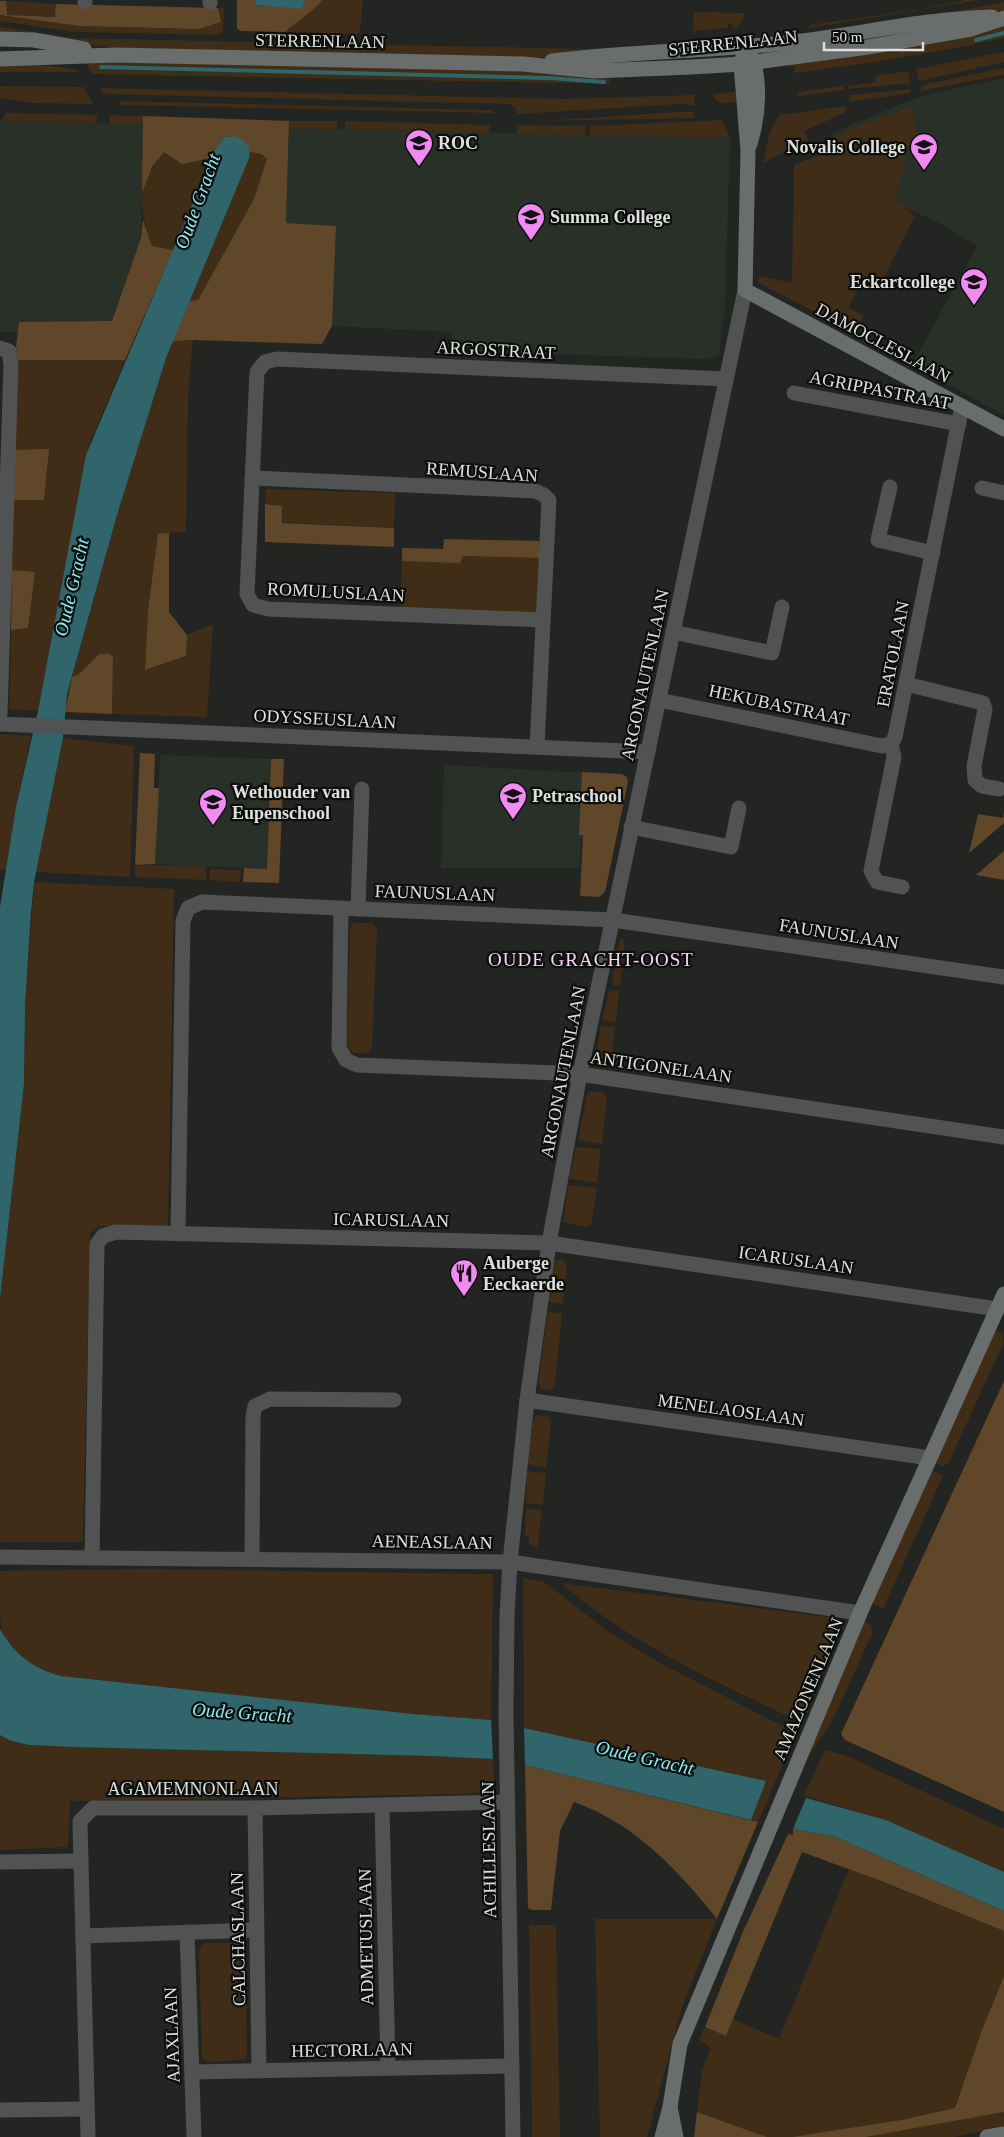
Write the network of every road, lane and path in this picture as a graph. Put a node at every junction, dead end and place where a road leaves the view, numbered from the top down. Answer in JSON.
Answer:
{"nodes":[{"id":1,"x":1004,"y":17,"type":"edge"},
{"id":2,"x":0,"y":39,"type":"edge"},
{"id":3,"x":746,"y":46,"type":"junction"},
{"id":4,"x":115,"y":55,"type":"junction"},
{"id":5,"x":0,"y":59,"type":"edge"},
{"id":6,"x":747,"y":63,"type":"junction"},
{"id":7,"x":523,"y":64,"type":"junction"},
{"id":8,"x":745,"y":290,"type":"junction"},
{"id":9,"x":5,"y":349,"type":"edge"},
{"id":10,"x":265,"y":362,"type":"joint"},
{"id":11,"x":726,"y":379,"type":"junction"},
{"id":12,"x":794,"y":393,"type":"dead end"},
{"id":13,"x":962,"y":406,"type":"junction"},
{"id":14,"x":959,"y":424,"type":"junction"},
{"id":15,"x":1004,"y":429,"type":"edge"},
{"id":16,"x":3,"y":473,"type":"edge"},
{"id":17,"x":252,"y":478,"type":"junction"},
{"id":18,"x":890,"y":487,"type":"dead end"},
{"id":19,"x":982,"y":488,"type":"dead end"},
{"id":20,"x":1004,"y":493,"type":"edge"},
{"id":21,"x":933,"y":553,"type":"junction"},
{"id":22,"x":2,"y":600,"type":"edge"},
{"id":23,"x":782,"y":607,"type":"dead end"},
{"id":24,"x":543,"y":620,"type":"junction"},
{"id":25,"x":673,"y":632,"type":"junction"},
{"id":26,"x":906,"y":684,"type":"junction"},
{"id":27,"x":659,"y":700,"type":"junction"},
{"id":28,"x":0,"y":714,"type":"edge"},
{"id":29,"x":0,"y":724,"type":"edge"},
{"id":30,"x":891,"y":744,"type":"junction"},
{"id":31,"x":537,"y":747,"type":"junction"},
{"id":32,"x":648,"y":752,"type":"junction"},
{"id":33,"x":999,"y":788,"type":"dead end"},
{"id":34,"x":362,"y":789,"type":"dead end"},
{"id":35,"x":739,"y":808,"type":"dead end"},
{"id":36,"x":631,"y":827,"type":"junction"},
{"id":37,"x":902,"y":887,"type":"dead end"},
{"id":38,"x":342,"y":908,"type":"junction"},
{"id":39,"x":358,"y":909,"type":"junction"},
{"id":40,"x":613,"y":920,"type":"junction"},
{"id":41,"x":1004,"y":977,"type":"edge"},
{"id":42,"x":580,"y":1074,"type":"junction"},
{"id":43,"x":1004,"y":1137,"type":"edge"},
{"id":44,"x":178,"y":1234,"type":"junction"},
{"id":45,"x":549,"y":1243,"type":"junction"},
{"id":46,"x":1004,"y":1294,"type":"edge"},
{"id":47,"x":997,"y":1309,"type":"junction"},
{"id":48,"x":394,"y":1400,"type":"dead end"},
{"id":49,"x":527,"y":1400,"type":"junction"},
{"id":50,"x":930,"y":1458,"type":"junction"},
{"id":51,"x":0,"y":1557,"type":"edge"},
{"id":52,"x":92,"y":1558,"type":"junction"},
{"id":53,"x":252,"y":1559,"type":"junction"},
{"id":54,"x":510,"y":1562,"type":"junction"},
{"id":55,"x":860,"y":1613,"type":"junction"},
{"id":56,"x":507,"y":1802,"type":"junction"},
{"id":57,"x":382,"y":1805,"type":"junction"},
{"id":58,"x":255,"y":1808,"type":"junction"},
{"id":59,"x":81,"y":1861,"type":"junction"},
{"id":60,"x":0,"y":1862,"type":"edge"},
{"id":61,"x":257,"y":1930,"type":"junction"},
{"id":62,"x":187,"y":1932,"type":"junction"},
{"id":63,"x":83,"y":1936,"type":"junction"},
{"id":64,"x":512,"y":2066,"type":"junction"},
{"id":65,"x":388,"y":2068,"type":"junction"},
{"id":66,"x":259,"y":2071,"type":"junction"},
{"id":67,"x":192,"y":2072,"type":"junction"},
{"id":68,"x":670,"y":2107,"type":"junction"},
{"id":69,"x":87,"y":2109,"type":"junction"},
{"id":70,"x":0,"y":2110,"type":"edge"},
{"id":71,"x":1004,"y":2134,"type":"edge"},
{"id":72,"x":88,"y":2137,"type":"edge"},
{"id":73,"x":194,"y":2137,"type":"edge"},
{"id":74,"x":513,"y":2137,"type":"edge"},
{"id":75,"x":662,"y":2137,"type":"edge"},
{"id":76,"x":676,"y":2137,"type":"edge"},
{"id":77,"x":987,"y":2137,"type":"edge"}],
"edges":[{"from":1,"to":3,"type":"main road","name":"STERRENLAAN"},
{"from":1,"to":6,"type":"main road","name":"STERRENLAAN"},
{"from":2,"to":4,"type":"main road","name":"STERRENLAAN"},
{"from":3,"to":6,"type":"main road","name":"ARGONAUTENLAAN"},
{"from":3,"to":7,"type":"main road","name":"STERRENLAAN"},
{"from":4,"to":5,"type":"main road","name":"STERRENLAAN"},
{"from":4,"to":7,"type":"main road","name":"STERRENLAAN"},
{"from":6,"to":7,"type":"main road","name":"STERRENLAAN"},
{"from":6,"to":8,"type":"main road","name":"ARGONAUTENLAAN"},
{"from":8,"to":11,"type":"street","name":"ARGONAUTENLAAN"},
{"from":8,"to":13,"type":"main road","name":"DAMOCLESLAAN"},
{"from":9,"to":16,"type":"street"},
{"from":10,"to":11,"type":"street","name":"ARGOSTRAAT"},
{"from":10,"to":17,"type":"street","name":"ROMULUSLAAN"},
{"from":11,"to":25,"type":"street","name":"ARGONAUTENLAAN"},
{"from":12,"to":14,"type":"street","name":"AGRIPPASTRAAT"},
{"from":13,"to":14,"type":"street","name":"ERATOLAAN"},
{"from":13,"to":15,"type":"main road","name":"DAMOCLESLAAN"},
{"from":14,"to":21,"type":"street","name":"ERATOLAAN"},
{"from":16,"to":22,"type":"street"},
{"from":17,"to":24,"type":"street","name":"ROMULUSLAAN"},
{"from":17,"to":24,"type":"street","name":"REMUSLAAN"},
{"from":18,"to":21,"type":"street"},
{"from":19,"to":20,"type":"street"},
{"from":21,"to":26,"type":"street","name":"ERATOLAAN"},
{"from":22,"to":28,"type":"street"},
{"from":23,"to":25,"type":"street"},
{"from":24,"to":31,"type":"street","name":"REMUSLAAN"},
{"from":25,"to":27,"type":"street","name":"ARGONAUTENLAAN"},
{"from":26,"to":30,"type":"street","name":"ERATOLAAN"},
{"from":26,"to":33,"type":"street"},
{"from":27,"to":30,"type":"street","name":"HEKUBASTRAAT"},
{"from":27,"to":32,"type":"street","name":"ARGONAUTENLAAN"},
{"from":29,"to":31,"type":"street","name":"ODYSSEUSLAAN"},
{"from":30,"to":37,"type":"street","name":"ERATOLAAN"},
{"from":31,"to":32,"type":"street","name":"ODYSSEUSLAAN"},
{"from":32,"to":36,"type":"street","name":"ARGONAUTENLAAN"},
{"from":34,"to":39,"type":"street"},
{"from":35,"to":36,"type":"street"},
{"from":36,"to":40,"type":"street","name":"ARGONAUTENLAAN"},
{"from":38,"to":39,"type":"street","name":"FAUNUSLAAN"},
{"from":38,"to":42,"type":"street","name":"ANTIGONELAAN"},
{"from":38,"to":44,"type":"street","name":"FAUNUSLAAN"},
{"from":39,"to":40,"type":"street","name":"FAUNUSLAAN"},
{"from":40,"to":41,"type":"street","name":"FAUNUSLAAN"},
{"from":40,"to":42,"type":"street","name":"ARGONAUTENLAAN"},
{"from":42,"to":43,"type":"street","name":"ANTIGONELAAN"},
{"from":42,"to":45,"type":"street","name":"ARGONAUTENLAAN"},
{"from":44,"to":45,"type":"street","name":"ICARUSLAAN"},
{"from":44,"to":52,"type":"street","name":"ICARUSLAAN"},
{"from":45,"to":47,"type":"street","name":"ICARUSLAAN"},
{"from":45,"to":49,"type":"street","name":"ARGONAUTENLAAN"},
{"from":46,"to":47,"type":"main road","name":"AMAZONENLAAN"},
{"from":47,"to":50,"type":"main road","name":"AMAZONENLAAN"},
{"from":48,"to":53,"type":"street"},
{"from":49,"to":50,"type":"street","name":"MENELAOSLAAN"},
{"from":49,"to":54,"type":"street","name":"ARGONAUTENLAAN"},
{"from":50,"to":55,"type":"main road","name":"AMAZONENLAAN"},
{"from":51,"to":52,"type":"street","name":"AENEASLAAN"},
{"from":52,"to":53,"type":"street","name":"AENEASLAAN"},
{"from":53,"to":54,"type":"street","name":"AENEASLAAN"},
{"from":54,"to":55,"type":"street","name":"AENEASLAAN"},
{"from":54,"to":56,"type":"street","name":"ACHILLESLAAN"},
{"from":55,"to":68,"type":"main road","name":"AMAZONENLAAN"},
{"from":56,"to":57,"type":"street","name":"AGAMEMNONLAAN"},
{"from":56,"to":64,"type":"street","name":"ACHILLESLAAN"},
{"from":57,"to":58,"type":"street","name":"AGAMEMNONLAAN"},
{"from":57,"to":65,"type":"street","name":"ADMETUSLAAN"},
{"from":58,"to":59,"type":"street","name":"AGAMEMNONLAAN"},
{"from":58,"to":61,"type":"street","name":"CALCHASLAAN"},
{"from":59,"to":60,"type":"street"},
{"from":59,"to":63,"type":"street","name":"AGAMEMNONLAAN"},
{"from":61,"to":62,"type":"street"},
{"from":61,"to":66,"type":"street","name":"CALCHASLAAN"},
{"from":62,"to":63,"type":"street"},
{"from":62,"to":67,"type":"street","name":"AJAXLAAN"},
{"from":63,"to":69,"type":"street","name":"AGAMEMNONLAAN"},
{"from":64,"to":65,"type":"street","name":"HECTORLAAN"},
{"from":64,"to":74,"type":"street","name":"ACHILLESLAAN"},
{"from":65,"to":66,"type":"street","name":"HECTORLAAN"},
{"from":66,"to":67,"type":"street","name":"HECTORLAAN"},
{"from":67,"to":73,"type":"street","name":"AJAXLAAN"},
{"from":68,"to":75,"type":"main road","name":"AMAZONENLAAN"},
{"from":68,"to":76,"type":"main road","name":"AMAZONENLAAN"},
{"from":69,"to":70,"type":"street"},
{"from":69,"to":72,"type":"street","name":"AGAMEMNONLAAN"},
{"from":71,"to":77,"type":"main road"}]}
